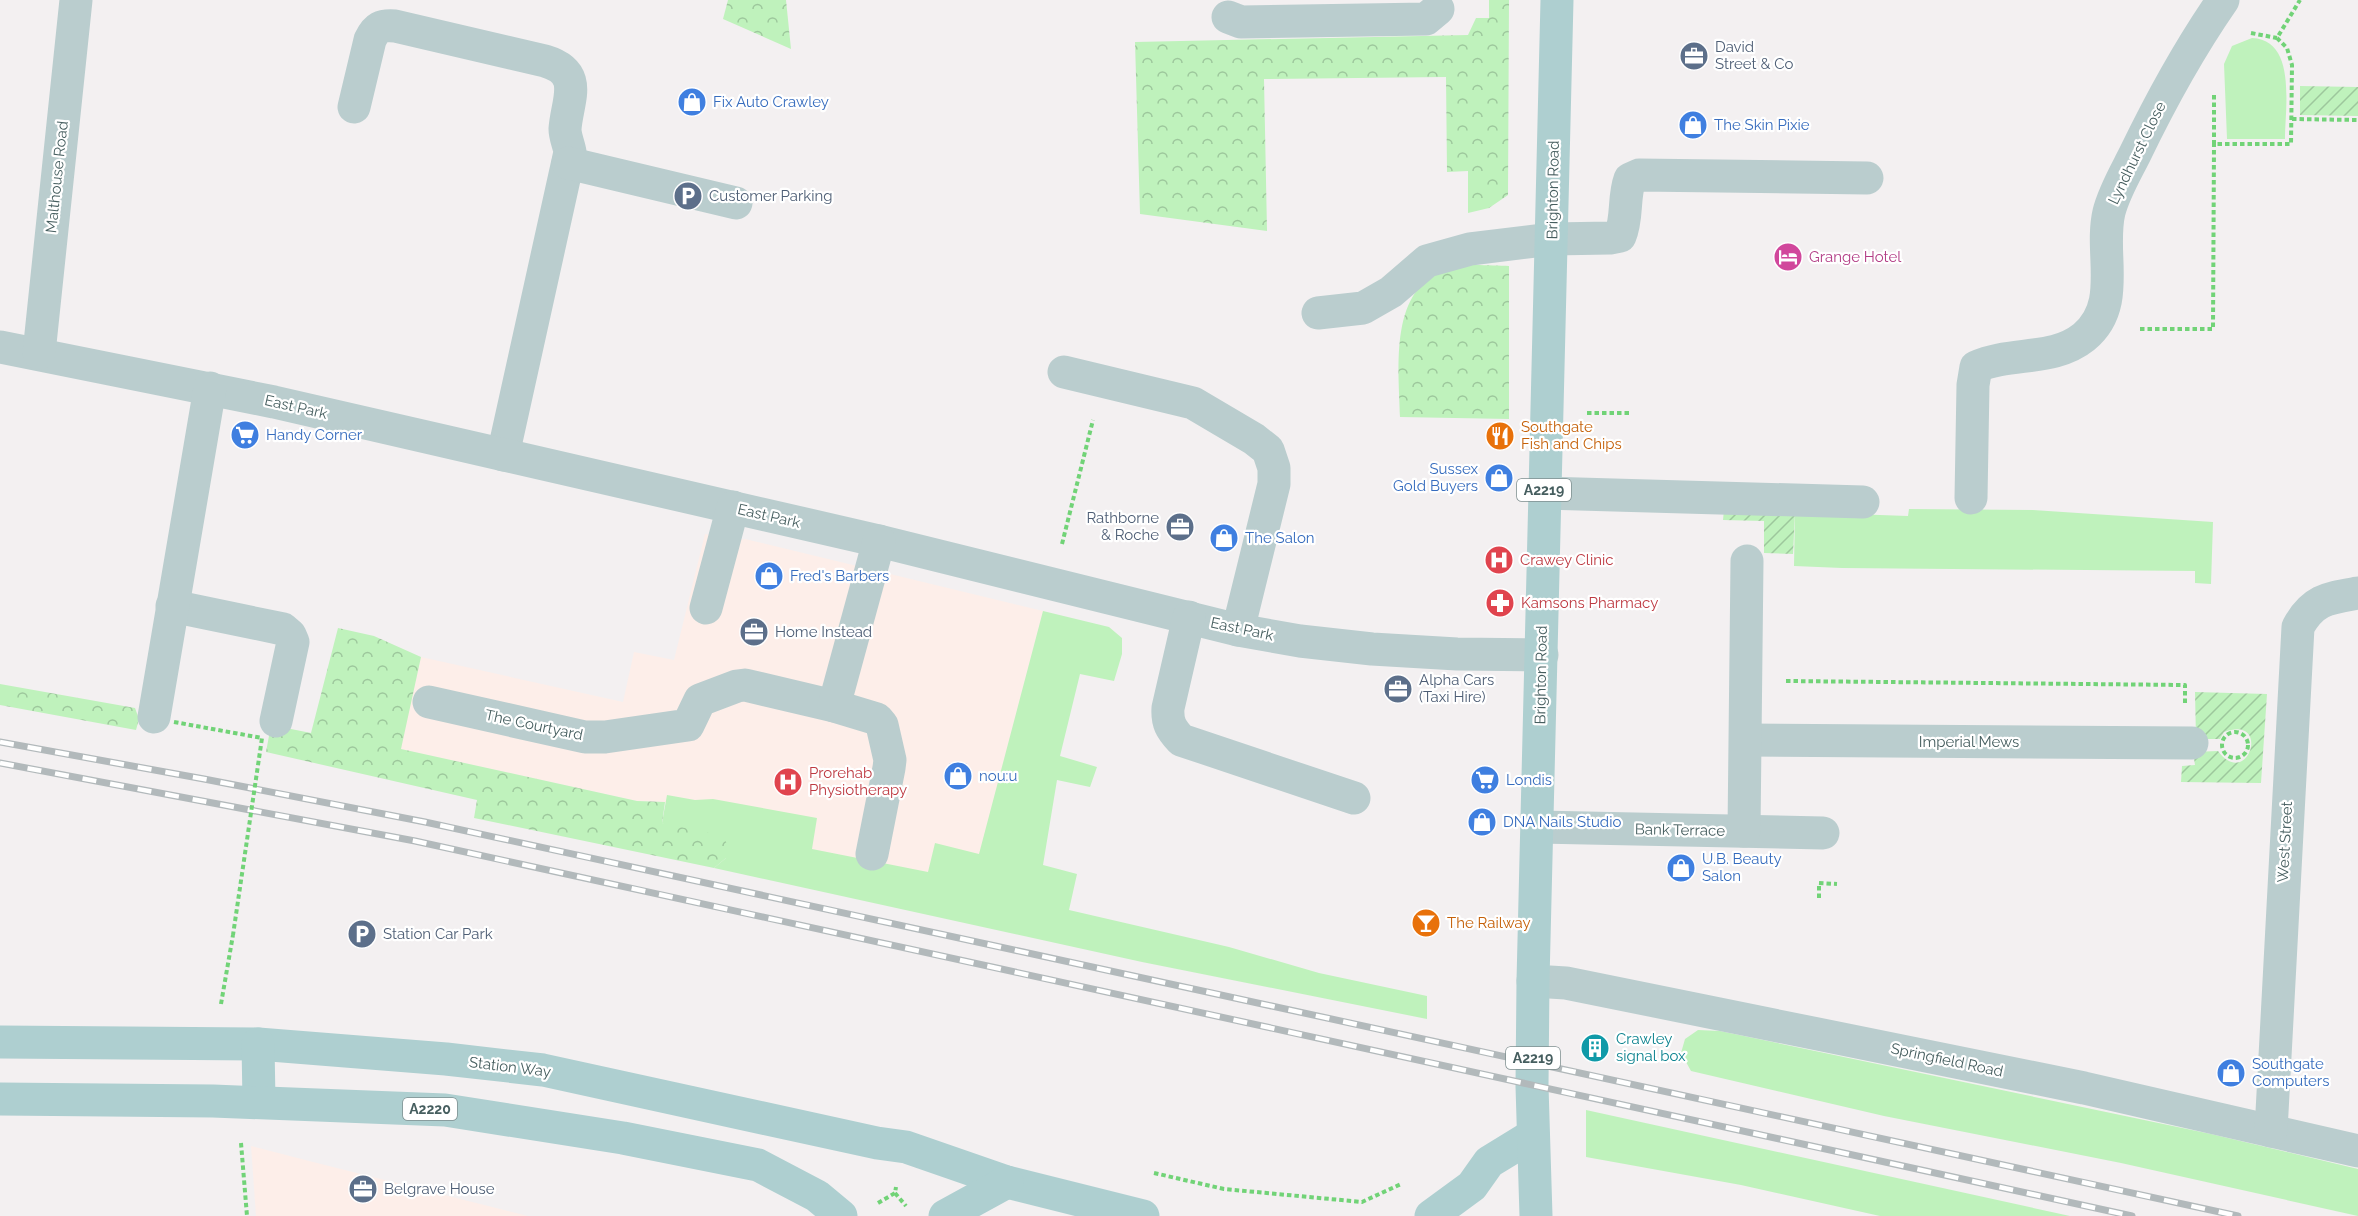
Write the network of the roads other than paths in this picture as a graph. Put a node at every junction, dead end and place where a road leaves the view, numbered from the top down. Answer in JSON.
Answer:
{"nodes":[{"id":1,"x":76,"y":0,"type":"edge"},
{"id":2,"x":1557,"y":0,"type":"edge"},
{"id":3,"x":2223,"y":0,"type":"edge"},
{"id":4,"x":1438,"y":9,"type":"dead end"},
{"id":5,"x":1228,"y":17,"type":"dead end"},
{"id":6,"x":354,"y":107,"type":"dead end"},
{"id":7,"x":568,"y":164,"type":"junction"},
{"id":8,"x":1867,"y":178,"type":"dead end"},
{"id":9,"x":736,"y":203,"type":"dead end"},
{"id":10,"x":1551,"y":239,"type":"junction"},
{"id":11,"x":1318,"y":313,"type":"dead end"},
{"id":12,"x":0,"y":347,"type":"edge"},
{"id":13,"x":39,"y":353,"type":"junction"},
{"id":14,"x":1064,"y":372,"type":"dead end"},
{"id":15,"x":210,"y":388,"type":"junction"},
{"id":16,"x":503,"y":455,"type":"junction"},
{"id":17,"x":1544,"y":493,"type":"junction"},
{"id":18,"x":1971,"y":498,"type":"dead end"},
{"id":19,"x":1863,"y":502,"type":"dead end"},
{"id":20,"x":733,"y":507,"type":"junction"},
{"id":21,"x":879,"y":542,"type":"junction"},
{"id":22,"x":1747,"y":561,"type":"dead end"},
{"id":23,"x":2358,"y":593,"type":"edge"},
{"id":24,"x":172,"y":606,"type":"junction"},
{"id":25,"x":706,"y":608,"type":"dead end"},
{"id":26,"x":1189,"y":617,"type":"junction"},
{"id":27,"x":1238,"y":630,"type":"junction"},
{"id":28,"x":1542,"y":655,"type":"junction"},
{"id":29,"x":429,"y":702,"type":"dead end"},
{"id":30,"x":834,"y":706,"type":"junction"},
{"id":31,"x":164,"y":719,"type":"road end"},
{"id":32,"x":276,"y":721,"type":"dead end"},
{"id":33,"x":1746,"y":740,"type":"junction"},
{"id":34,"x":2188,"y":743,"type":"road end"},
{"id":35,"x":1354,"y":798,"type":"dead end"},
{"id":36,"x":1538,"y":827,"type":"junction"},
{"id":37,"x":1744,"y":831,"type":"junction"},
{"id":38,"x":1823,"y":832,"type":"dead end"},
{"id":39,"x":872,"y":854,"type":"dead end"},
{"id":40,"x":1533,"y":981,"type":"junction"},
{"id":41,"x":0,"y":1042,"type":"edge"},
{"id":42,"x":258,"y":1044,"type":"junction"},
{"id":43,"x":0,"y":1099,"type":"edge"},
{"id":44,"x":259,"y":1102,"type":"junction"},
{"id":45,"x":2271,"y":1131,"type":"junction"},
{"id":46,"x":1533,"y":1135,"type":"junction"},
{"id":47,"x":2358,"y":1150,"type":"edge"},
{"id":48,"x":1007,"y":1182,"type":"junction"},
{"id":49,"x":842,"y":1216,"type":"edge"},
{"id":50,"x":945,"y":1216,"type":"edge"},
{"id":51,"x":1143,"y":1216,"type":"edge"},
{"id":52,"x":1431,"y":1216,"type":"edge"},
{"id":53,"x":1536,"y":1216,"type":"edge"}],
"edges":[{"from":1,"to":13,"type":"street","name":"Malthouse Road"},
{"from":2,"to":10,"type":"main road","name":"Brighton Road","number":"A2219"},
{"from":3,"to":18,"type":"street","name":"Lyndhurst Close"},
{"from":4,"to":5,"type":"street"},
{"from":6,"to":7,"type":"street"},
{"from":7,"to":9,"type":"street"},
{"from":7,"to":16,"type":"street"},
{"from":8,"to":10,"type":"street"},
{"from":10,"to":11,"type":"street"},
{"from":10,"to":17,"type":"main road","name":"Brighton Road","number":"A2219"},
{"from":12,"to":13,"type":"street","name":"East Park"},
{"from":13,"to":15,"type":"street","name":"East Park"},
{"from":14,"to":27,"type":"street"},
{"from":15,"to":16,"type":"street","name":"East Park"},
{"from":15,"to":24,"type":"street"},
{"from":16,"to":20,"type":"street","name":"East Park"},
{"from":17,"to":19,"type":"street"},
{"from":17,"to":28,"type":"main road","name":"Brighton Road","number":"A2219"},
{"from":20,"to":21,"type":"street","name":"East Park"},
{"from":20,"to":25,"type":"street"},
{"from":21,"to":26,"type":"street","name":"East Park"},
{"from":21,"to":30,"type":"street"},
{"from":22,"to":33,"type":"street"},
{"from":23,"to":45,"type":"street","name":"West Street"},
{"from":24,"to":31,"type":"street"},
{"from":24,"to":32,"type":"street"},
{"from":26,"to":27,"type":"street","name":"East Park"},
{"from":26,"to":35,"type":"street"},
{"from":27,"to":28,"type":"street","name":"East Park"},
{"from":28,"to":36,"type":"main road","name":"Brighton Road","number":"A2219"},
{"from":29,"to":30,"type":"street","name":"The Courtyard"},
{"from":30,"to":39,"type":"street","name":"The Courtyard"},
{"from":33,"to":34,"type":"street","name":"Imperial Mews"},
{"from":33,"to":37,"type":"street"},
{"from":36,"to":37,"type":"street","name":"Bank Terrace"},
{"from":36,"to":40,"type":"main road","name":"Brighton Road","number":"A2219"},
{"from":37,"to":38,"type":"street","name":"Bank Terrace"},
{"from":40,"to":45,"type":"street","name":"Springfield Road"},
{"from":40,"to":46,"type":"main road","name":"Brighton Road","number":"A2219"},
{"from":41,"to":42,"type":"main road","name":"Station Way"},
{"from":42,"to":44,"type":"main road"},
{"from":42,"to":48,"type":"main road","name":"Station Way"},
{"from":43,"to":44,"type":"main road","number":"A2220"},
{"from":44,"to":49,"type":"main road","number":"A2220"},
{"from":45,"to":47,"type":"street","name":"Springfield Road"},
{"from":46,"to":52,"type":"main road"},
{"from":46,"to":53,"type":"main road","number":"A2219"},
{"from":48,"to":50,"type":"main road"},
{"from":48,"to":51,"type":"main road","name":"Station Way"}]}
